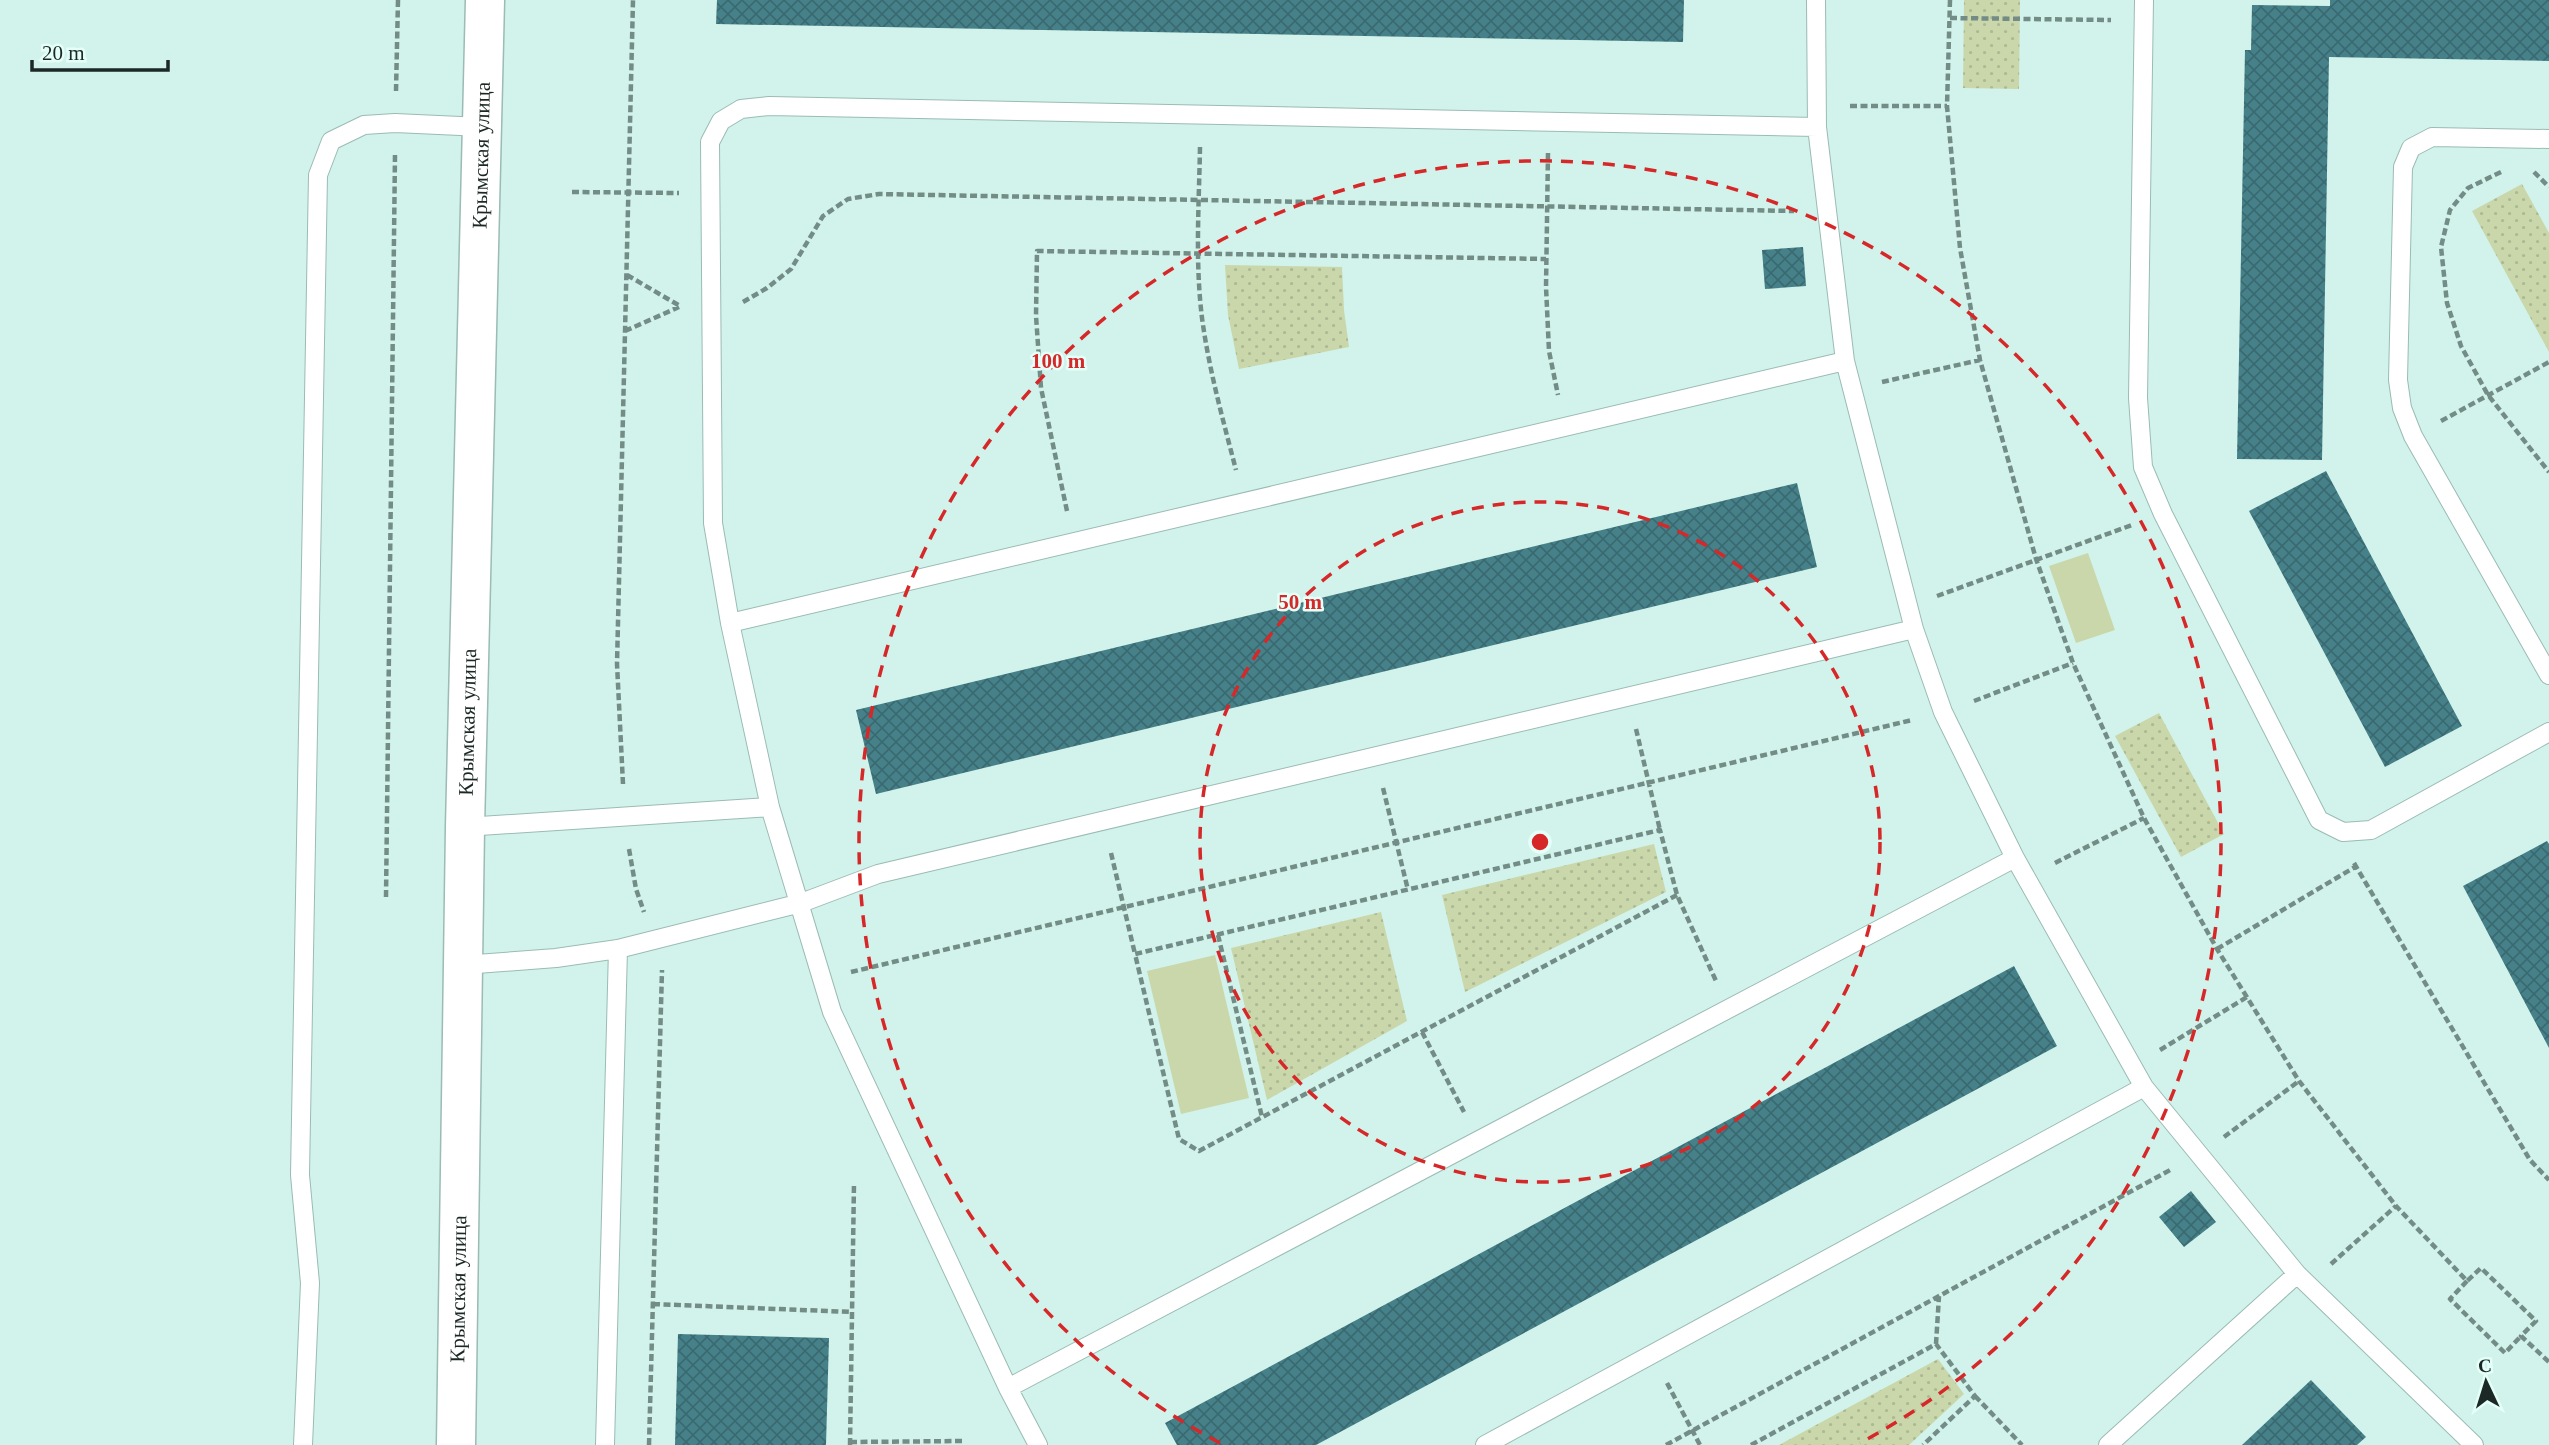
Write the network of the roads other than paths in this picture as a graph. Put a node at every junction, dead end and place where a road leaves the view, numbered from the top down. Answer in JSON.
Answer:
{"nodes":[{"id":1,"x":485,"y":0,"type":"edge"},
{"id":2,"x":1816,"y":0,"type":"edge"},
{"id":3,"x":2144,"y":0,"type":"edge"},
{"id":4,"x":482,"y":127,"type":"junction"},
{"id":5,"x":1817,"y":127,"type":"junction"},
{"id":6,"x":2549,"y":139,"type":"edge"},
{"id":7,"x":1845,"y":361,"type":"junction"},
{"id":8,"x":730,"y":623,"type":"junction"},
{"id":9,"x":1914,"y":629,"type":"junction"},
{"id":10,"x":2549,"y":675,"type":"edge"},
{"id":11,"x":2549,"y":732,"type":"edge"},
{"id":12,"x":770,"y":807,"type":"junction"},
{"id":13,"x":465,"y":827,"type":"junction"},
{"id":14,"x":2015,"y":858,"type":"junction"},
{"id":15,"x":801,"y":903,"type":"junction"},
{"id":16,"x":618,"y":950,"type":"junction"},
{"id":17,"x":463,"y":965,"type":"junction"},
{"id":18,"x":2144,"y":1087,"type":"junction"},
{"id":19,"x":2303,"y":1279,"type":"junction"},
{"id":20,"x":1008,"y":1388,"type":"junction"},
{"id":21,"x":303,"y":1445,"type":"edge"},
{"id":22,"x":456,"y":1445,"type":"edge"},
{"id":23,"x":605,"y":1445,"type":"edge"},
{"id":24,"x":1038,"y":1445,"type":"edge"},
{"id":25,"x":1485,"y":1445,"type":"edge"},
{"id":26,"x":2108,"y":1445,"type":"edge"},
{"id":27,"x":2474,"y":1445,"type":"edge"}],
"edges":[{"from":1,"to":4,"type":"street","name":"Крымская улица"},
{"from":2,"to":5,"type":"lane"},
{"from":3,"to":11,"type":"lane"},
{"from":4,"to":13,"type":"street","name":"Крымская улица"},
{"from":4,"to":21,"type":"lane"},
{"from":5,"to":7,"type":"lane"},
{"from":5,"to":8,"type":"lane"},
{"from":6,"to":10,"type":"lane"},
{"from":7,"to":8,"type":"lane"},
{"from":7,"to":9,"type":"lane"},
{"from":8,"to":12,"type":"lane"},
{"from":9,"to":14,"type":"lane"},
{"from":9,"to":15,"type":"lane"},
{"from":12,"to":13,"type":"lane"},
{"from":12,"to":15,"type":"lane"},
{"from":13,"to":17,"type":"street","name":"Крымская улица"},
{"from":14,"to":18,"type":"lane"},
{"from":14,"to":20,"type":"lane"},
{"from":15,"to":16,"type":"lane"},
{"from":15,"to":20,"type":"lane"},
{"from":16,"to":17,"type":"lane"},
{"from":16,"to":23,"type":"lane"},
{"from":17,"to":22,"type":"street","name":"Крымская улица"},
{"from":18,"to":19,"type":"lane"},
{"from":18,"to":25,"type":"lane"},
{"from":19,"to":26,"type":"lane"},
{"from":19,"to":27,"type":"lane"},
{"from":20,"to":24,"type":"lane"}]}
